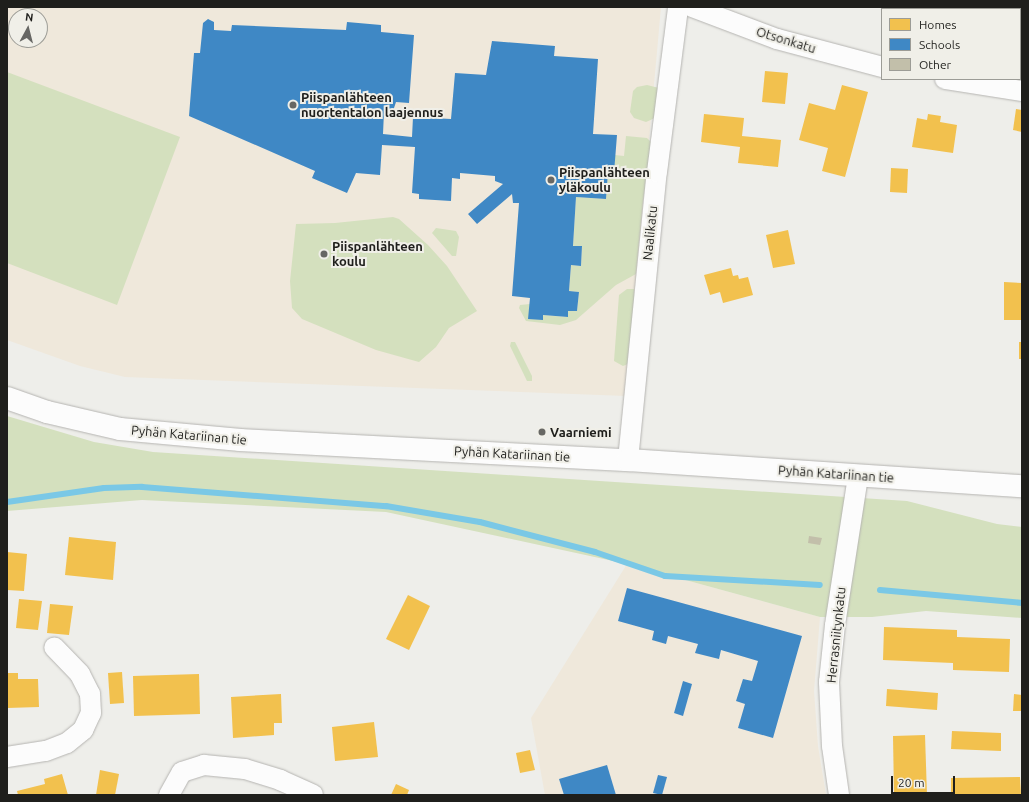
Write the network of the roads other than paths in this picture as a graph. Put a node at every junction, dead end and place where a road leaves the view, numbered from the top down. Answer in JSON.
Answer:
{"nodes":[{"id":1,"x":678,"y":7,"type":"edge"},
{"id":2,"x":692,"y":7,"type":"edge"},
{"id":3,"x":881,"y":67,"type":"edge"},
{"id":4,"x":951,"y":80,"type":"edge"},
{"id":5,"x":1022,"y":91,"type":"edge"},
{"id":6,"x":7,"y":398,"type":"edge"},
{"id":7,"x":628,"y":460,"type":"junction"},
{"id":8,"x":858,"y":476,"type":"junction"},
{"id":9,"x":1022,"y":486,"type":"edge"},
{"id":10,"x":54,"y":647,"type":"dead end"},
{"id":11,"x":7,"y":757,"type":"edge"},
{"id":12,"x":169,"y":795,"type":"edge"},
{"id":13,"x":313,"y":795,"type":"edge"},
{"id":14,"x":839,"y":795,"type":"edge"}],
"edges":[{"from":1,"to":7,"type":"street","name":"Naalikatu"},
{"from":2,"to":3,"type":"street","name":"Otsonkatu"},
{"from":4,"to":5,"type":"street"},
{"from":6,"to":7,"type":"street","name":"Pyhän Katariinan tie"},
{"from":7,"to":8,"type":"street","name":"Pyhän Katariinan tie"},
{"from":8,"to":9,"type":"street","name":"Pyhän Katariinan tie"},
{"from":8,"to":14,"type":"street","name":"Herrasniitynkatu"},
{"from":10,"to":11,"type":"street"},
{"from":12,"to":13,"type":"street"}]}
